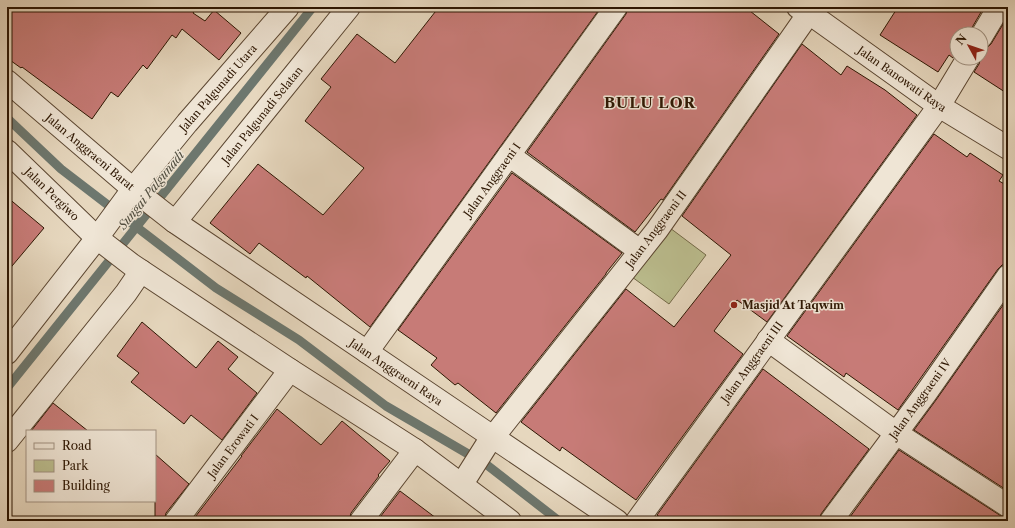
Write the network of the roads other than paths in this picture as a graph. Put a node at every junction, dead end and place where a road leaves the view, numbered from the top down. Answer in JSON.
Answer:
{"nodes":[{"id":1,"x":288,"y":7,"type":"edge"},
{"id":2,"x":349,"y":7,"type":"edge"},
{"id":3,"x":616,"y":7,"type":"edge"},
{"id":4,"x":999,"y":7,"type":"edge"},
{"id":5,"x":806,"y":9,"type":"edge"},
{"id":6,"x":988,"y":26,"type":"edge"},
{"id":7,"x":963,"y":66,"type":"edge"},
{"id":8,"x":7,"y":81,"type":"edge"},
{"id":9,"x":939,"y":106,"type":"junction"},
{"id":10,"x":1008,"y":148,"type":"edge"},
{"id":11,"x":7,"y":151,"type":"edge"},
{"id":12,"x":509,"y":155,"type":"junction"},
{"id":13,"x":133,"y":192,"type":"junction"},
{"id":14,"x":173,"y":220,"type":"junction"},
{"id":15,"x":100,"y":237,"type":"junction"},
{"id":16,"x":640,"y":251,"type":"junction"},
{"id":17,"x":137,"y":268,"type":"junction"},
{"id":18,"x":1008,"y":276,"type":"edge"},
{"id":19,"x":768,"y":340,"type":"junction"},
{"id":20,"x":367,"y":352,"type":"junction"},
{"id":21,"x":7,"y":353,"type":"edge"},
{"id":22,"x":290,"y":370,"type":"junction"},
{"id":23,"x":896,"y":434,"type":"junction"},
{"id":24,"x":7,"y":441,"type":"edge"},
{"id":25,"x":490,"y":441,"type":"junction"},
{"id":26,"x":415,"y":450,"type":"junction"},
{"id":27,"x":464,"y":480,"type":"junction"},
{"id":28,"x":1008,"y":506,"type":"edge"},
{"id":29,"x":176,"y":521,"type":"edge"},
{"id":30,"x":361,"y":521,"type":"edge"},
{"id":31,"x":510,"y":521,"type":"edge"},
{"id":32,"x":617,"y":521,"type":"edge"},
{"id":33,"x":637,"y":521,"type":"edge"},
{"id":34,"x":831,"y":521,"type":"edge"}],
"edges":[{"from":1,"to":13,"type":"street","name":"Jalan Palgunadi Utara"},
{"from":2,"to":14,"type":"street","name":"Jalan Palgunadi Selatan"},
{"from":3,"to":12,"type":"street","name":"Jalan Anggraeni I"},
{"from":4,"to":6,"type":"street"},
{"from":5,"to":9,"type":"street","name":"Jalan Banowati Raya"},
{"from":5,"to":16,"type":"street","name":"Jalan Anggraeni II"},
{"from":7,"to":9,"type":"street","name":"Jalan Anggraeni III"},
{"from":8,"to":13,"type":"street","name":"Jalan Anggraeni Barat"},
{"from":9,"to":10,"type":"street","name":"Jalan Banowati Raya"},
{"from":9,"to":19,"type":"street","name":"Jalan Anggraeni III"},
{"from":11,"to":15,"type":"street","name":"Jalan Pergiwo"},
{"from":12,"to":16,"type":"street"},
{"from":12,"to":20,"type":"street","name":"Jalan Anggraeni I"},
{"from":13,"to":14,"type":"street","name":"Jalan Anggraeni Barat"},
{"from":13,"to":15,"type":"street","name":"Jalan Palgunadi Utara"},
{"from":14,"to":20,"type":"street","name":"Jalan Anggraeni Raya"},
{"from":15,"to":17,"type":"street","name":"Jalan Pergiwo"},
{"from":15,"to":21,"type":"street"},
{"from":16,"to":25,"type":"street","name":"Jalan Anggraeni II"},
{"from":17,"to":22,"type":"street"},
{"from":17,"to":24,"type":"street"},
{"from":18,"to":23,"type":"street","name":"Jalan Anggraeni IV"},
{"from":19,"to":23,"type":"street"},
{"from":19,"to":33,"type":"street","name":"Jalan Anggraeni III"},
{"from":20,"to":25,"type":"street","name":"Jalan Anggraeni Raya"},
{"from":22,"to":26,"type":"street"},
{"from":22,"to":29,"type":"street","name":"Jalan Erowati I"},
{"from":23,"to":28,"type":"street"},
{"from":23,"to":34,"type":"street","name":"Jalan Anggraeni IV"},
{"from":25,"to":27,"type":"street","name":"Jalan Anggraeni II"},
{"from":25,"to":32,"type":"street","name":"Jalan Anggraeni Raya"},
{"from":26,"to":27,"type":"street"},
{"from":26,"to":30,"type":"street"},
{"from":27,"to":31,"type":"street"}]}
